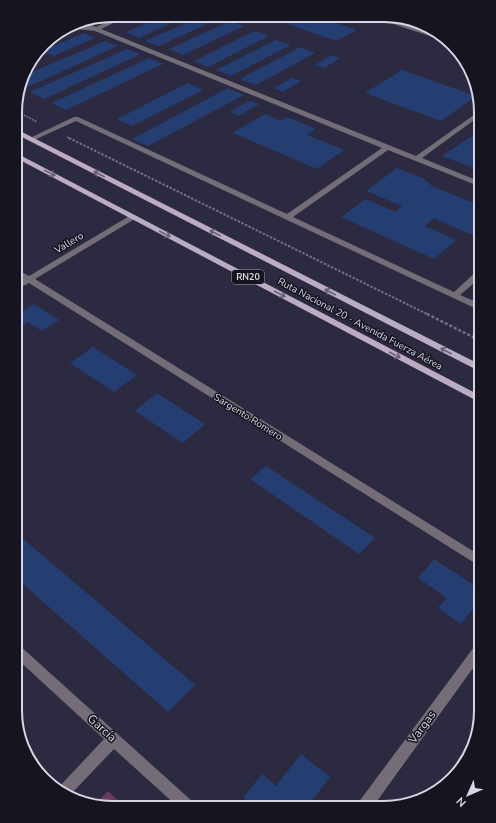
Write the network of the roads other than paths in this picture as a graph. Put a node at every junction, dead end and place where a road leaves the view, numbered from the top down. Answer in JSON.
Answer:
{"nodes":[{"id":1,"x":110,"y":22,"type":"edge"},
{"id":2,"x":392,"y":23,"type":"edge"},
{"id":3,"x":88,"y":25,"type":"edge"},
{"id":4,"x":82,"y":28,"type":"edge"},
{"id":5,"x":96,"y":28,"type":"junction"},
{"id":6,"x":430,"y":35,"type":"edge"},
{"id":7,"x":474,"y":117,"type":"edge"},
{"id":8,"x":22,"y":134,"type":"edge"},
{"id":9,"x":32,"y":140,"type":"junction"},
{"id":10,"x":388,"y":147,"type":"junction"},
{"id":11,"x":22,"y":158,"type":"edge"},
{"id":12,"x":416,"y":159,"type":"junction"},
{"id":13,"x":474,"y":182,"type":"edge"},
{"id":14,"x":134,"y":217,"type":"junction"},
{"id":15,"x":287,"y":217,"type":"junction"},
{"id":16,"x":22,"y":275,"type":"edge"},
{"id":17,"x":474,"y":278,"type":"edge"},
{"id":18,"x":29,"y":279,"type":"junction"},
{"id":19,"x":22,"y":283,"type":"edge"},
{"id":20,"x":454,"y":296,"type":"junction"},
{"id":21,"x":474,"y":305,"type":"edge"},
{"id":22,"x":474,"y":365,"type":"edge"},
{"id":23,"x":474,"y":396,"type":"edge"},
{"id":24,"x":474,"y":558,"type":"edge"},
{"id":25,"x":22,"y":655,"type":"edge"},
{"id":26,"x":474,"y":657,"type":"edge"},
{"id":27,"x":114,"y":740,"type":"junction"},
{"id":28,"x":66,"y":789,"type":"edge"},
{"id":29,"x":181,"y":801,"type":"edge"},
{"id":30,"x":368,"y":801,"type":"edge"}],
"edges":[{"from":1,"to":5,"type":"street"},
{"from":2,"to":6,"type":"street"},
{"from":3,"to":5,"type":"street"},
{"from":4,"to":5,"type":"street"},
{"from":5,"to":10,"type":"street"},
{"from":7,"to":12,"type":"street"},
{"from":8,"to":9,"type":"main road","name":"Ruta Nacional 20 - Avenida Fuerza Aérea","number":"RN20"},
{"from":9,"to":15,"type":"street"},
{"from":22,"to":9,"type":"main road","name":"Ruta Nacional 20 - Avenida Fuerza Aérea","number":"RN20","one_way":true},
{"from":10,"to":12,"type":"street"},
{"from":10,"to":15,"type":"street"},
{"from":11,"to":14,"type":"main road","name":"Ruta Nacional 20 - Avenida Fuerza Aérea","number":"RN20","one_way":true},
{"from":12,"to":13,"type":"street"},
{"from":14,"to":18,"type":"street","name":"Vallero"},
{"from":14,"to":23,"type":"main road","name":"Ruta Nacional 20 - Avenida Fuerza Aérea","number":"RN20","one_way":true},
{"from":15,"to":20,"type":"street"},
{"from":16,"to":18,"type":"street","name":"Sargento Romero"},
{"from":17,"to":20,"type":"street"},
{"from":18,"to":19,"type":"street","name":"Vallero"},
{"from":18,"to":24,"type":"street","name":"Sargento Romero"},
{"from":20,"to":21,"type":"street"},
{"from":25,"to":27,"type":"street","name":"García"},
{"from":26,"to":30,"type":"street","name":"Vargas"},
{"from":27,"to":28,"type":"street"},
{"from":27,"to":29,"type":"street","name":"García"}]}
